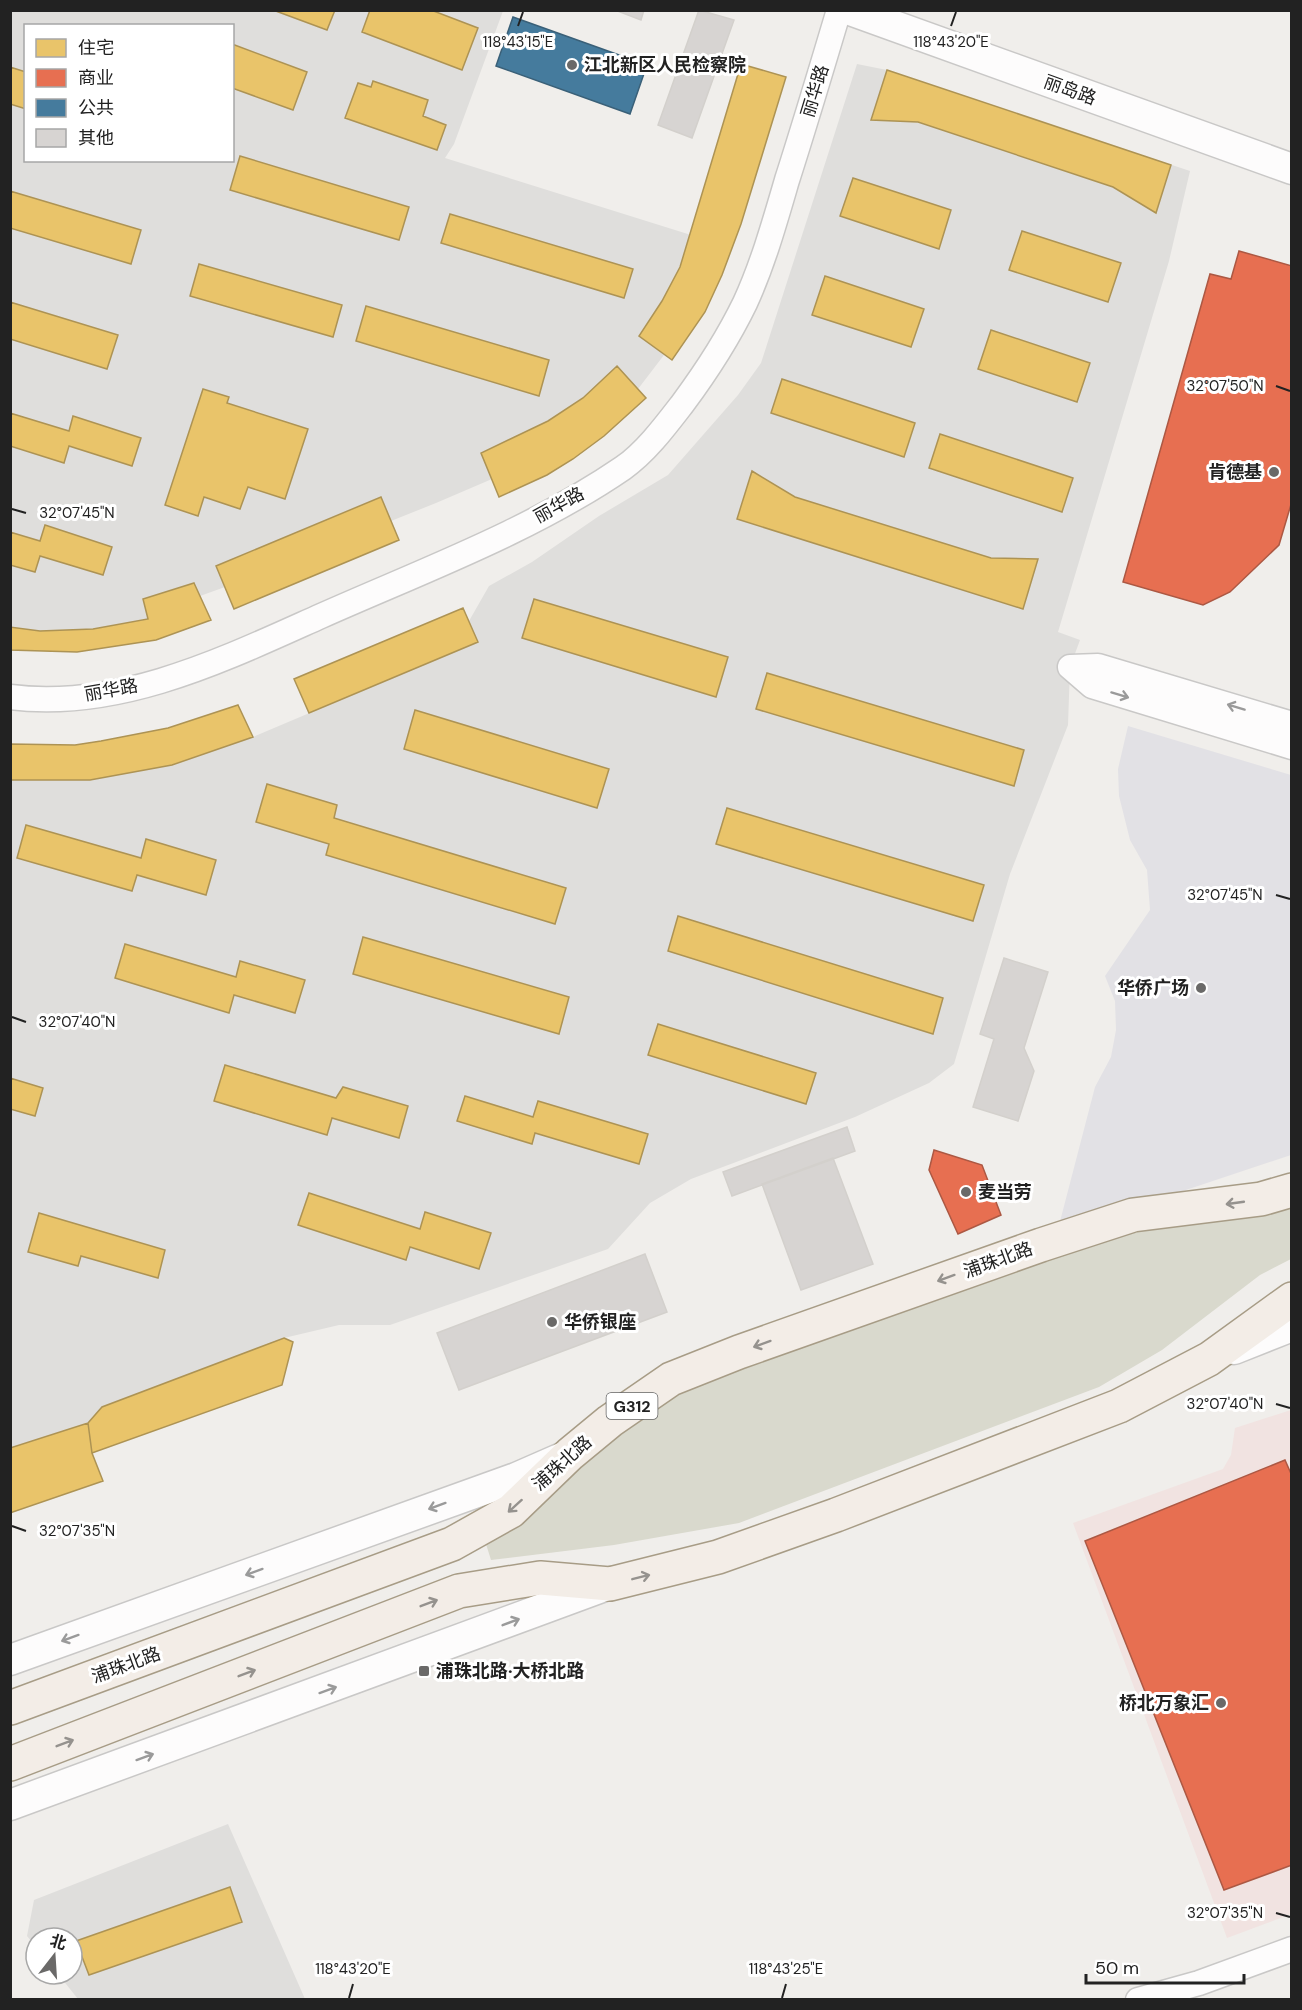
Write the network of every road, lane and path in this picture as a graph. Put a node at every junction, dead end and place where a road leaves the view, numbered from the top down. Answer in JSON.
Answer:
{"nodes":[{"id":1,"x":839,"y":10,"type":"edge"},
{"id":2,"x":850,"y":10,"type":"edge"},
{"id":3,"x":1292,"y":169,"type":"edge"},
{"id":4,"x":10,"y":697,"type":"edge"},
{"id":5,"x":1292,"y":724,"type":"edge"},
{"id":6,"x":1292,"y":747,"type":"edge"},
{"id":7,"x":1292,"y":1190,"type":"edge"},
{"id":8,"x":1292,"y":1299,"type":"edge"},
{"id":9,"x":1292,"y":1326,"type":"edge"},
{"id":10,"x":1209,"y":1359,"type":"junction"},
{"id":11,"x":570,"y":1454,"type":"junction"},
{"id":12,"x":610,"y":1584,"type":"junction"},
{"id":13,"x":10,"y":1660,"type":"edge"},
{"id":14,"x":10,"y":1708,"type":"edge"},
{"id":15,"x":10,"y":1764,"type":"edge"},
{"id":16,"x":10,"y":1805,"type":"edge"},
{"id":17,"x":1292,"y":1949,"type":"edge"},
{"id":18,"x":1174,"y":1995,"type":"edge"},
{"id":19,"x":1138,"y":2000,"type":"edge"}],
"edges":[{"from":1,"to":4,"type":"street","name":"丽华路"},
{"from":2,"to":3,"type":"street","name":"丽岛路"},
{"from":5,"to":6,"type":"street","one_way":true},
{"from":7,"to":11,"type":"main road","name":"浦珠北路","number":"G312","one_way":true},
{"from":8,"to":10,"type":"main road"},
{"from":9,"to":10,"type":"street"},
{"from":12,"to":10,"type":"main road","one_way":true},
{"from":11,"to":13,"type":"street","one_way":true},
{"from":11,"to":14,"type":"main road","name":"浦珠北路","number":"G312","one_way":true},
{"from":15,"to":12,"type":"main road","one_way":true},
{"from":16,"to":12,"type":"street","one_way":true},
{"from":17,"to":18,"type":"street"},
{"from":18,"to":19,"type":"street"}]}
